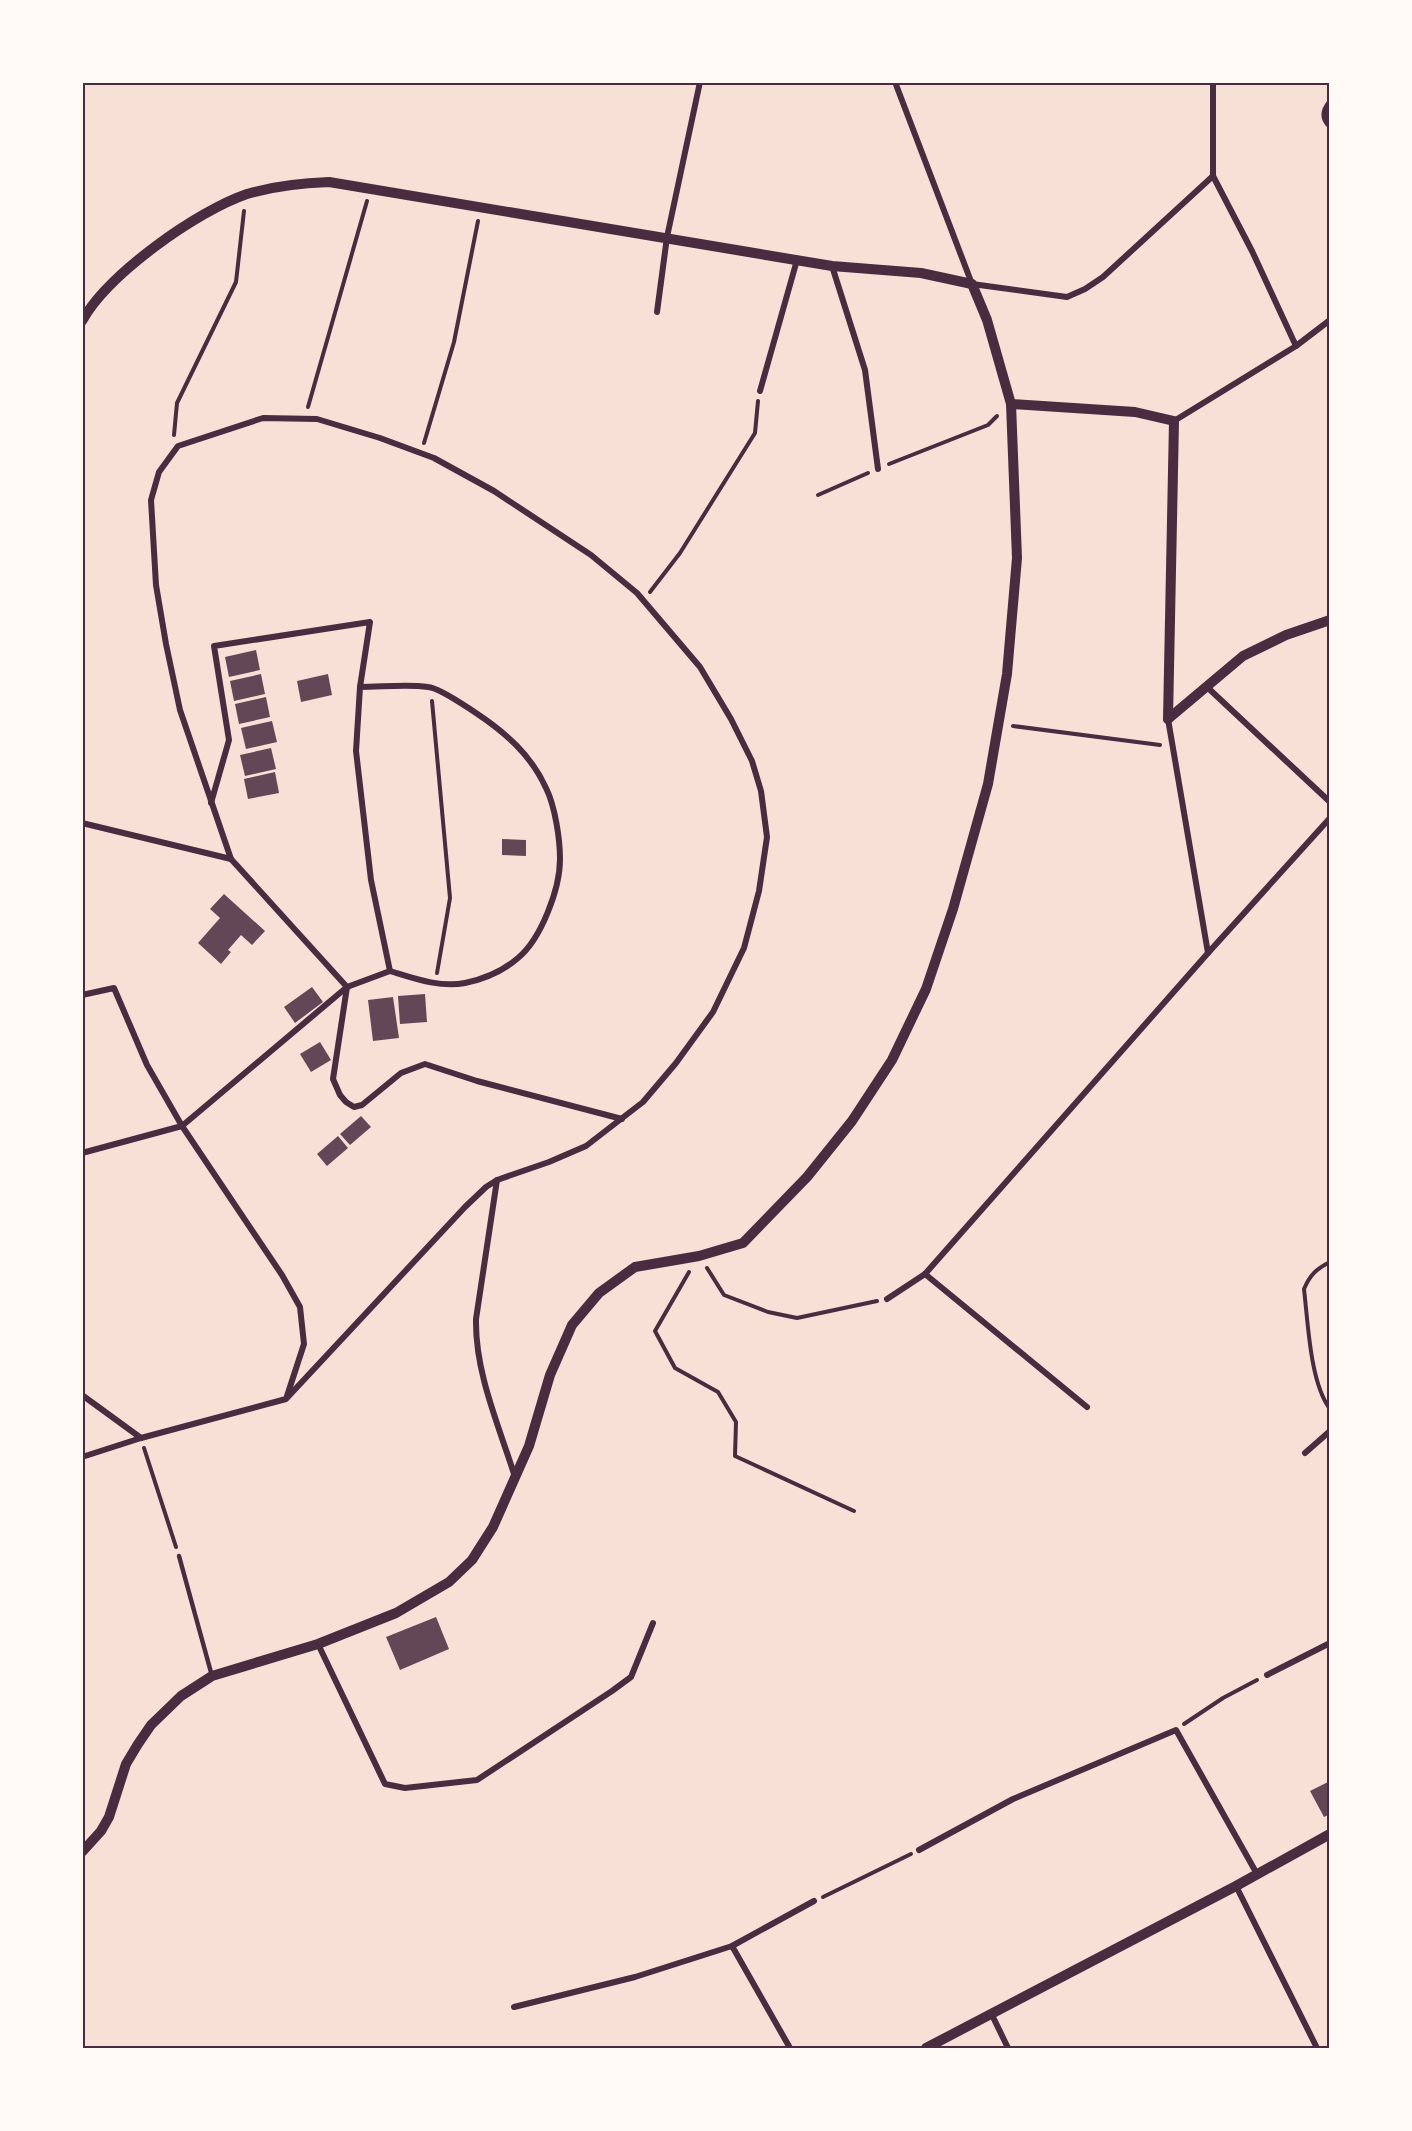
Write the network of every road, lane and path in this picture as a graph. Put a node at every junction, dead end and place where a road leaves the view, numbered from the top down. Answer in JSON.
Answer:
{"nodes":[{"id":1,"x":700,"y":82,"type":"edge"},
{"id":2,"x":895,"y":82,"type":"edge"},
{"id":3,"x":1214,"y":82,"type":"edge"},
{"id":4,"x":1329,"y":102,"type":"edge"},
{"id":5,"x":1329,"y":126,"type":"edge"},
{"id":6,"x":1213,"y":176,"type":"junction"},
{"id":7,"x":371,"y":188,"type":"junction"},
{"id":8,"x":246,"y":195,"type":"junction"},
{"id":9,"x":481,"y":208,"type":"junction"},
{"id":10,"x":667,"y":237,"type":"junction"},
{"id":11,"x":797,"y":260,"type":"junction"},
{"id":12,"x":832,"y":266,"type":"junction"},
{"id":13,"x":972,"y":284,"type":"junction"},
{"id":14,"x":657,"y":312,"type":"dead end"},
{"id":15,"x":1329,"y":320,"type":"edge"},
{"id":16,"x":82,"y":321,"type":"edge"},
{"id":17,"x":1296,"y":346,"type":"junction"},
{"id":18,"x":760,"y":392,"type":"joint"},
{"id":19,"x":1011,"y":404,"type":"junction"},
{"id":20,"x":304,"y":419,"type":"junction"},
{"id":21,"x":1174,"y":421,"type":"junction"},
{"id":22,"x":421,"y":453,"type":"junction"},
{"id":23,"x":172,"y":454,"type":"junction"},
{"id":24,"x":878,"y":469,"type":"junction"},
{"id":25,"x":818,"y":495,"type":"dead end"},
{"id":26,"x":644,"y":600,"type":"junction"},
{"id":27,"x":1329,"y":620,"type":"edge"},
{"id":28,"x":360,"y":687,"type":"junction"},
{"id":29,"x":430,"y":687,"type":"junction"},
{"id":30,"x":1207,"y":687,"type":"junction"},
{"id":31,"x":1168,"y":719,"type":"junction"},
{"id":32,"x":998,"y":725,"type":"junction"},
{"id":33,"x":1173,"y":746,"type":"junction"},
{"id":34,"x":1329,"y":802,"type":"edge"},
{"id":35,"x":211,"y":804,"type":"junction"},
{"id":36,"x":1329,"y":818,"type":"edge"},
{"id":37,"x":82,"y":823,"type":"edge"},
{"id":38,"x":231,"y":860,"type":"junction"},
{"id":39,"x":1208,"y":952,"type":"junction"},
{"id":40,"x":390,"y":970,"type":"junction"},
{"id":41,"x":436,"y":983,"type":"junction"},
{"id":42,"x":347,"y":987,"type":"junction"},
{"id":43,"x":82,"y":995,"type":"edge"},
{"id":44,"x":622,"y":1119,"type":"junction"},
{"id":45,"x":183,"y":1126,"type":"junction"},
{"id":46,"x":82,"y":1153,"type":"edge"},
{"id":47,"x":497,"y":1180,"type":"junction"},
{"id":48,"x":699,"y":1256,"type":"junction"},
{"id":49,"x":1329,"y":1262,"type":"edge"},
{"id":50,"x":925,"y":1274,"type":"junction"},
{"id":51,"x":887,"y":1299,"type":"joint"},
{"id":52,"x":82,"y":1395,"type":"edge"},
{"id":53,"x":286,"y":1399,"type":"junction"},
{"id":54,"x":1088,"y":1407,"type":"dead end"},
{"id":55,"x":1329,"y":1409,"type":"edge"},
{"id":56,"x":1329,"y":1431,"type":"edge"},
{"id":57,"x":141,"y":1438,"type":"junction"},
{"id":58,"x":1305,"y":1453,"type":"dead end"},
{"id":59,"x":82,"y":1457,"type":"edge"},
{"id":60,"x":515,"y":1477,"type":"junction"},
{"id":61,"x":854,"y":1511,"type":"dead end"},
{"id":62,"x":178,"y":1556,"type":"joint"},
{"id":63,"x":653,"y":1623,"type":"dead end"},
{"id":64,"x":1329,"y":1643,"type":"edge"},
{"id":65,"x":318,"y":1644,"type":"junction"},
{"id":66,"x":1268,"y":1675,"type":"joint"},
{"id":67,"x":212,"y":1676,"type":"junction"},
{"id":68,"x":1176,"y":1730,"type":"junction"},
{"id":69,"x":1329,"y":1834,"type":"edge"},
{"id":70,"x":919,"y":1850,"type":"joint"},
{"id":71,"x":82,"y":1852,"type":"edge"},
{"id":72,"x":1257,"y":1874,"type":"junction"},
{"id":73,"x":1236,"y":1886,"type":"junction"},
{"id":74,"x":814,"y":1901,"type":"joint"},
{"id":75,"x":732,"y":1946,"type":"junction"},
{"id":76,"x":514,"y":2007,"type":"dead end"},
{"id":77,"x":992,"y":2015,"type":"junction"},
{"id":78,"x":790,"y":2049,"type":"edge"},
{"id":79,"x":926,"y":2049,"type":"edge"},
{"id":80,"x":1008,"y":2049,"type":"edge"},
{"id":81,"x":1317,"y":2049,"type":"edge"}],
"edges":[{"from":1,"to":10,"type":"street"},
{"from":2,"to":13,"type":"street"},
{"from":3,"to":6,"type":"street"},
{"from":4,"to":5,"type":"street"},
{"from":6,"to":13,"type":"street"},
{"from":6,"to":17,"type":"street"},
{"from":7,"to":8,"type":"street"},
{"from":7,"to":9,"type":"street"},
{"from":7,"to":20,"type":"path"},
{"from":8,"to":16,"type":"street"},
{"from":8,"to":23,"type":"path"},
{"from":9,"to":10,"type":"street"},
{"from":9,"to":22,"type":"path"},
{"from":10,"to":11,"type":"street"},
{"from":10,"to":14,"type":"street"},
{"from":11,"to":12,"type":"street"},
{"from":11,"to":18,"type":"street"},
{"from":12,"to":13,"type":"street"},
{"from":12,"to":24,"type":"street"},
{"from":13,"to":19,"type":"street"},
{"from":15,"to":17,"type":"street"},
{"from":17,"to":21,"type":"street"},
{"from":18,"to":26,"type":"path"},
{"from":19,"to":21,"type":"street"},
{"from":19,"to":24,"type":"path"},
{"from":19,"to":32,"type":"street"},
{"from":20,"to":22,"type":"street"},
{"from":20,"to":23,"type":"street"},
{"from":21,"to":31,"type":"street"},
{"from":22,"to":26,"type":"street"},
{"from":23,"to":35,"type":"street"},
{"from":24,"to":25,"type":"path"},
{"from":26,"to":44,"type":"street"},
{"from":27,"to":30,"type":"street"},
{"from":28,"to":29,"type":"street"},
{"from":28,"to":35,"type":"street"},
{"from":28,"to":40,"type":"street"},
{"from":29,"to":41,"type":"path"},
{"from":29,"to":41,"type":"street"},
{"from":30,"to":31,"type":"street"},
{"from":30,"to":34,"type":"street"},
{"from":31,"to":33,"type":"street"},
{"from":32,"to":33,"type":"path"},
{"from":32,"to":48,"type":"street"},
{"from":33,"to":39,"type":"street"},
{"from":35,"to":38,"type":"street"},
{"from":36,"to":39,"type":"street"},
{"from":37,"to":38,"type":"street"},
{"from":38,"to":42,"type":"street"},
{"from":39,"to":50,"type":"street"},
{"from":40,"to":41,"type":"street"},
{"from":40,"to":42,"type":"street"},
{"from":42,"to":44,"type":"street"},
{"from":42,"to":45,"type":"street"},
{"from":43,"to":45,"type":"street"},
{"from":44,"to":47,"type":"street"},
{"from":45,"to":46,"type":"street"},
{"from":45,"to":53,"type":"street"},
{"from":47,"to":53,"type":"street"},
{"from":47,"to":60,"type":"street"},
{"from":48,"to":51,"type":"path"},
{"from":48,"to":60,"type":"street"},
{"from":48,"to":61,"type":"path"},
{"from":49,"to":55,"type":"path"},
{"from":50,"to":51,"type":"street"},
{"from":50,"to":54,"type":"street"},
{"from":52,"to":57,"type":"street"},
{"from":53,"to":57,"type":"street"},
{"from":56,"to":58,"type":"street"},
{"from":57,"to":59,"type":"street"},
{"from":57,"to":62,"type":"path"},
{"from":60,"to":65,"type":"street"},
{"from":62,"to":67,"type":"lane"},
{"from":63,"to":65,"type":"street"},
{"from":64,"to":66,"type":"street"},
{"from":65,"to":67,"type":"street"},
{"from":66,"to":68,"type":"path"},
{"from":67,"to":71,"type":"street"},
{"from":68,"to":70,"type":"street"},
{"from":68,"to":72,"type":"street"},
{"from":69,"to":72,"type":"street"},
{"from":70,"to":74,"type":"path"},
{"from":72,"to":73,"type":"street"},
{"from":73,"to":77,"type":"street"},
{"from":73,"to":81,"type":"street"},
{"from":74,"to":75,"type":"street"},
{"from":75,"to":76,"type":"street"},
{"from":75,"to":78,"type":"street"},
{"from":77,"to":79,"type":"street"},
{"from":77,"to":80,"type":"street"}]}
